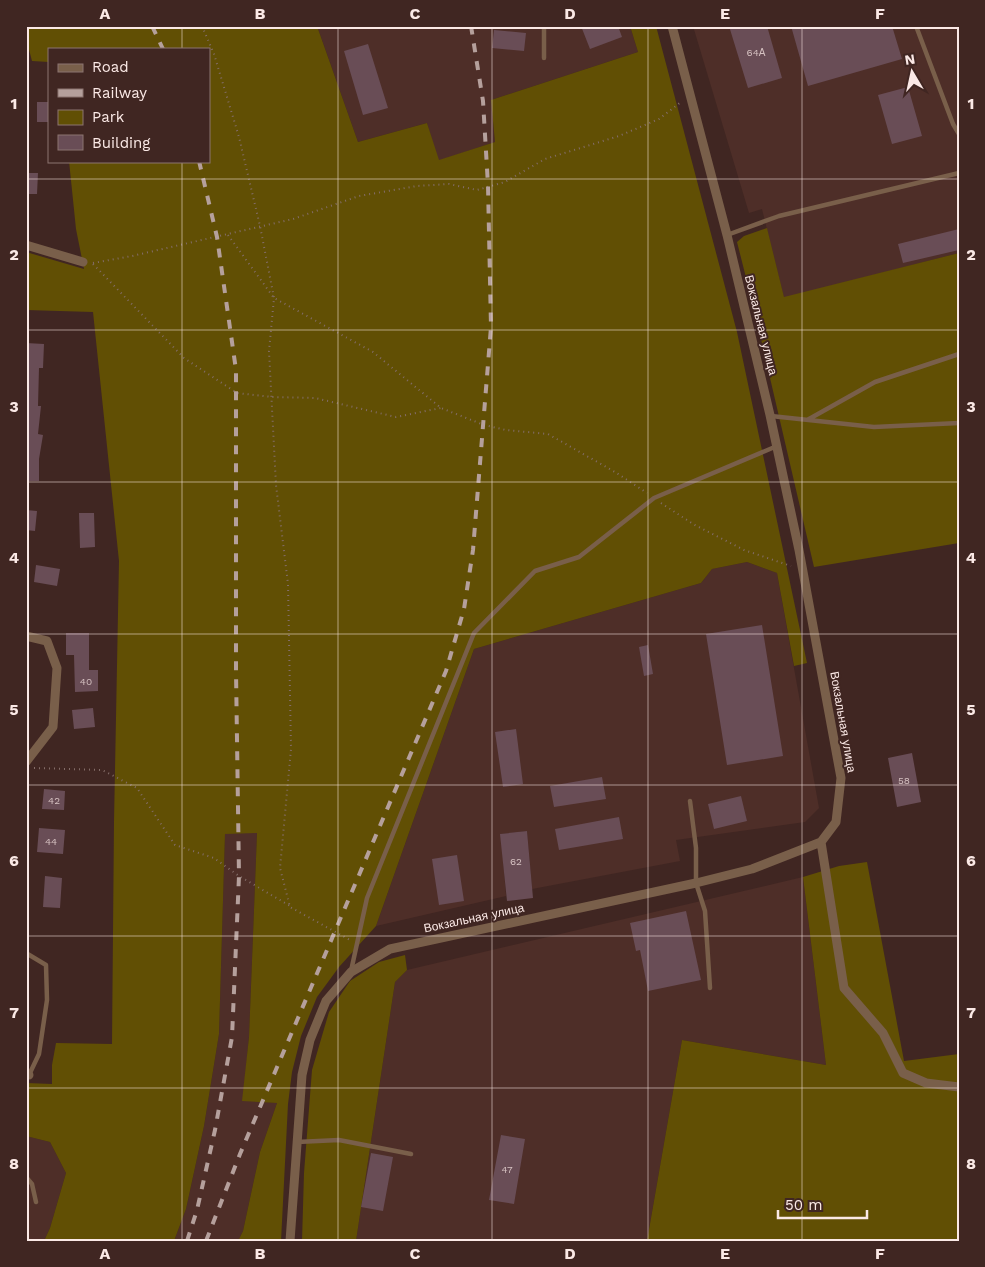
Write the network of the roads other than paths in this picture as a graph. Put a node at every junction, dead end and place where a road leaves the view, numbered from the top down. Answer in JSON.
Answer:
{"nodes":[{"id":1,"x":544,"y":26,"type":"edge"},
{"id":2,"x":672,"y":26,"type":"edge"},
{"id":3,"x":916,"y":26,"type":"edge"},
{"id":4,"x":544,"y":58,"type":"dead end"},
{"id":5,"x":959,"y":134,"type":"edge"},
{"id":6,"x":959,"y":173,"type":"edge"},
{"id":7,"x":727,"y":235,"type":"junction"},
{"id":8,"x":26,"y":245,"type":"edge"},
{"id":9,"x":83,"y":262,"type":"dead end"},
{"id":10,"x":959,"y":354,"type":"edge"},
{"id":11,"x":770,"y":416,"type":"junction"},
{"id":12,"x":808,"y":420,"type":"junction"},
{"id":13,"x":959,"y":423,"type":"edge"},
{"id":14,"x":777,"y":446,"type":"junction"},
{"id":15,"x":26,"y":636,"type":"edge"},
{"id":16,"x":26,"y":762,"type":"edge"},
{"id":17,"x":690,"y":801,"type":"dead end"},
{"id":18,"x":821,"y":842,"type":"junction"},
{"id":19,"x":696,"y":883,"type":"junction"},
{"id":20,"x":26,"y":953,"type":"edge"},
{"id":21,"x":351,"y":972,"type":"junction"},
{"id":22,"x":710,"y":988,"type":"dead end"},
{"id":23,"x":28,"y":1075,"type":"edge"},
{"id":24,"x":959,"y":1087,"type":"edge"},
{"id":25,"x":297,"y":1142,"type":"junction"},
{"id":26,"x":411,"y":1154,"type":"dead end"},
{"id":27,"x":26,"y":1176,"type":"edge"},
{"id":28,"x":36,"y":1202,"type":"dead end"},
{"id":29,"x":290,"y":1241,"type":"edge"}],
"edges":[{"from":1,"to":4,"type":"lane"},
{"from":2,"to":7,"type":"street","name":"Вокзальная улица"},
{"from":3,"to":5,"type":"lane"},
{"from":6,"to":7,"type":"lane"},
{"from":7,"to":11,"type":"street","name":"Вокзальная улица"},
{"from":8,"to":9,"type":"street"},
{"from":10,"to":12,"type":"lane"},
{"from":11,"to":12,"type":"lane"},
{"from":11,"to":14,"type":"street","name":"Вокзальная улица"},
{"from":12,"to":13,"type":"lane"},
{"from":14,"to":18,"type":"street","name":"Вокзальная улица"},
{"from":14,"to":21,"type":"lane"},
{"from":15,"to":16,"type":"street"},
{"from":17,"to":19,"type":"lane"},
{"from":18,"to":19,"type":"street","name":"Вокзальная улица"},
{"from":18,"to":24,"type":"street"},
{"from":19,"to":21,"type":"street","name":"Вокзальная улица"},
{"from":19,"to":22,"type":"lane"},
{"from":20,"to":23,"type":"lane"},
{"from":21,"to":25,"type":"street","name":"Вокзальная улица"},
{"from":25,"to":26,"type":"lane"},
{"from":25,"to":29,"type":"street","name":"Вокзальная улица"},
{"from":27,"to":28,"type":"lane"}]}
